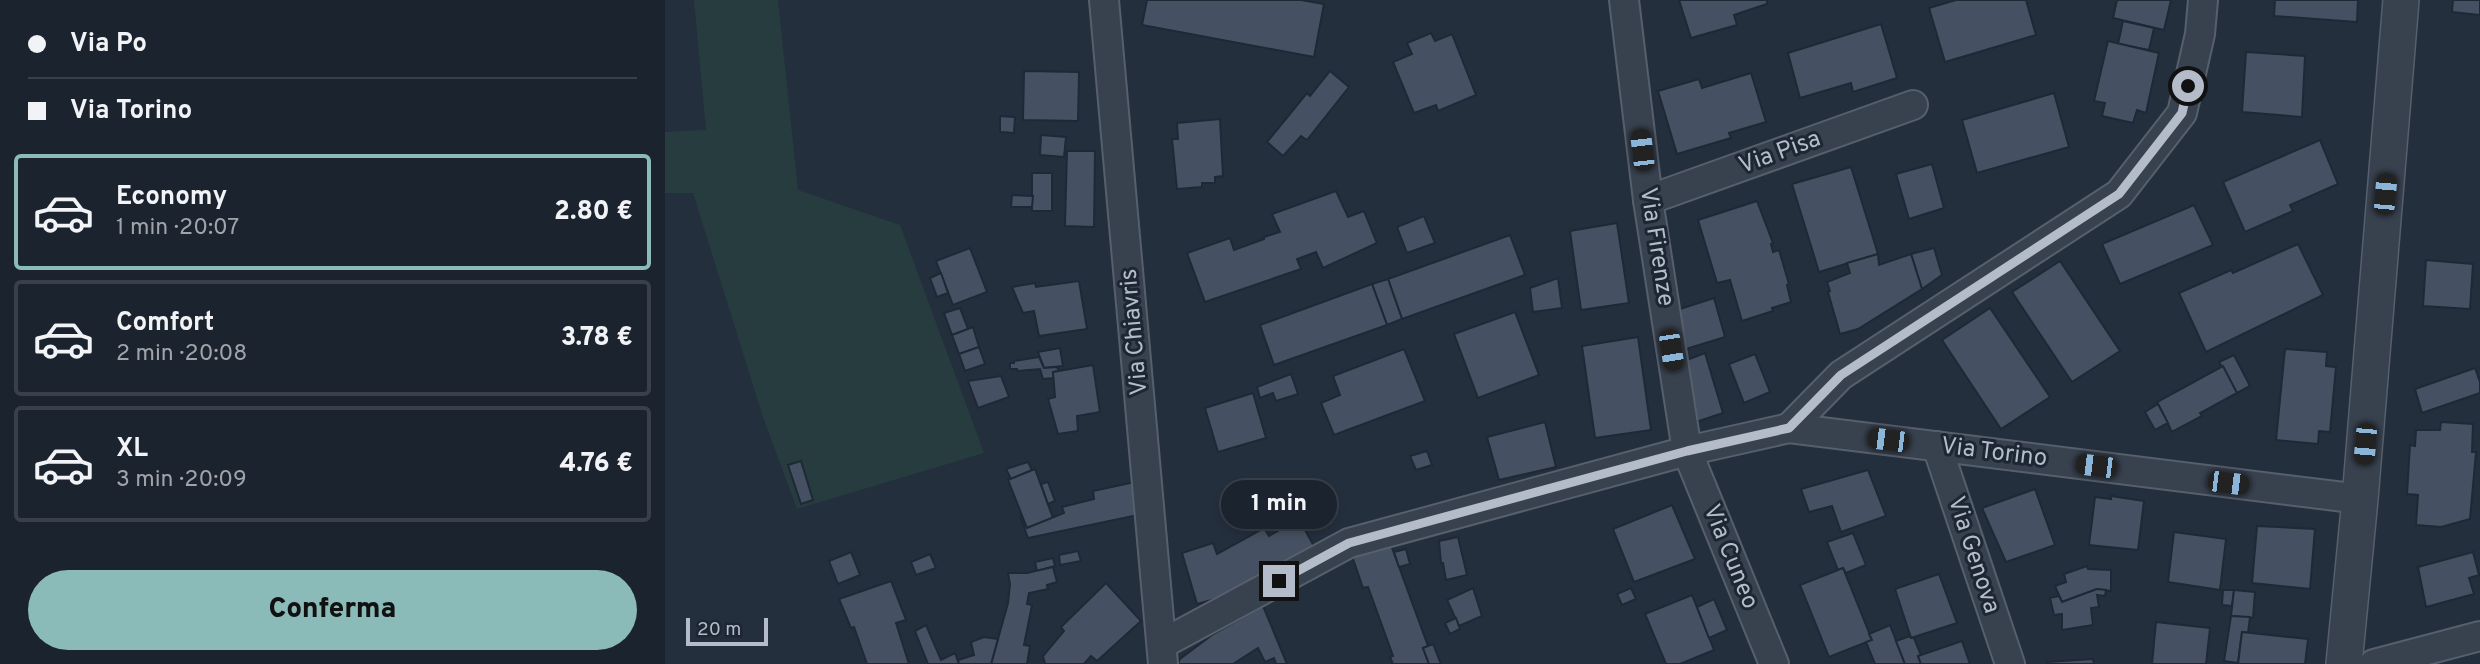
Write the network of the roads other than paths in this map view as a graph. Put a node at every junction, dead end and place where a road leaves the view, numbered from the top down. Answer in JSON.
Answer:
{"nodes":[{"id":1,"x":1104,"y":0,"type":"edge"},
{"id":2,"x":1624,"y":0,"type":"edge"},
{"id":3,"x":2203,"y":0,"type":"edge"},
{"id":4,"x":2401,"y":0,"type":"edge"},
{"id":5,"x":1913,"y":105,"type":"dead end"},
{"id":6,"x":1648,"y":200,"type":"junction"},
{"id":7,"x":1789,"y":428,"type":"junction"},
{"id":8,"x":1937,"y":446,"type":"junction"},
{"id":9,"x":1687,"y":451,"type":"junction"},
{"id":10,"x":2360,"y":499,"type":"junction"},
{"id":11,"x":2480,"y":635,"type":"edge"},
{"id":12,"x":1163,"y":654,"type":"edge"},
{"id":13,"x":1774,"y":664,"type":"edge"},
{"id":14,"x":2010,"y":664,"type":"edge"},
{"id":15,"x":2344,"y":664,"type":"edge"},
{"id":16,"x":2374,"y":664,"type":"edge"}],
"edges":[{"from":1,"to":12,"type":"street","name":"Via Chiavris"},
{"from":2,"to":6,"type":"street","name":"Via Firenze"},
{"from":3,"to":7,"type":"street"},
{"from":4,"to":10,"type":"street"},
{"from":5,"to":6,"type":"street","name":"Via Pisa"},
{"from":6,"to":9,"type":"street","name":"Via Firenze"},
{"from":7,"to":8,"type":"street","name":"Via Torino"},
{"from":7,"to":9,"type":"street","name":"Via Torino"},
{"from":8,"to":10,"type":"street","name":"Via Torino"},
{"from":8,"to":14,"type":"street","name":"Via Genova"},
{"from":9,"to":12,"type":"street","name":"Via Torino"},
{"from":9,"to":13,"type":"street","name":"Via Cuneo"},
{"from":10,"to":15,"type":"street"},
{"from":11,"to":16,"type":"street"}]}
